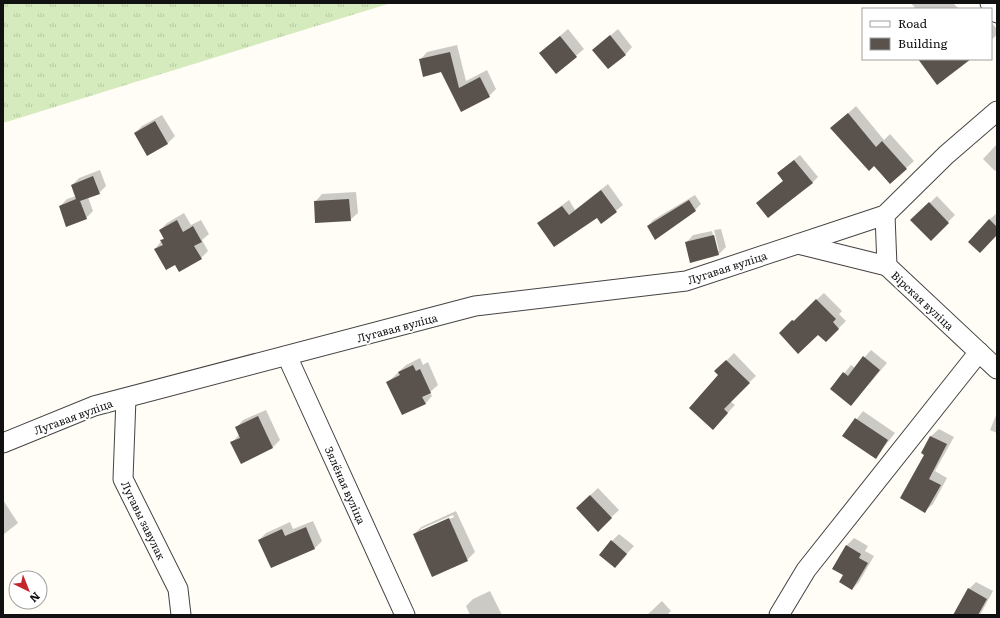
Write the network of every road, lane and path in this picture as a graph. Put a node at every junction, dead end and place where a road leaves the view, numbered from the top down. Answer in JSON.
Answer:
{"nodes":[{"id":1,"x":990,"y":3,"type":"edge"},
{"id":2,"x":997,"y":13,"type":"edge"},
{"id":3,"x":997,"y":111,"type":"edge"},
{"id":4,"x":885,"y":215,"type":"junction"},
{"id":5,"x":798,"y":244,"type":"junction"},
{"id":6,"x":887,"y":266,"type":"junction"},
{"id":7,"x":979,"y":352,"type":"junction"},
{"id":8,"x":287,"y":356,"type":"junction"},
{"id":9,"x":997,"y":369,"type":"edge"},
{"id":10,"x":126,"y":398,"type":"junction"},
{"id":11,"x":3,"y":443,"type":"edge"},
{"id":12,"x":181,"y":615,"type":"edge"},
{"id":13,"x":405,"y":615,"type":"edge"},
{"id":14,"x":779,"y":615,"type":"edge"}],
"edges":[{"from":1,"to":2,"type":"street"},
{"from":3,"to":4,"type":"street","name":"Лугавая вуліца"},
{"from":4,"to":5,"type":"street","name":"Лугавая вуліца"},
{"from":4,"to":6,"type":"street","name":"Вірская вуліца"},
{"from":5,"to":6,"type":"street"},
{"from":5,"to":8,"type":"street","name":"Лугавая вуліца"},
{"from":6,"to":7,"type":"street","name":"Вірская вуліца"},
{"from":7,"to":9,"type":"street","name":"Вірская вуліца"},
{"from":7,"to":14,"type":"street"},
{"from":8,"to":10,"type":"street","name":"Лугавая вуліца"},
{"from":8,"to":13,"type":"street","name":"Зялёная вуліца"},
{"from":10,"to":11,"type":"street","name":"Лугавая вуліца"},
{"from":10,"to":12,"type":"street","name":"Лугавы завулак"}]}
